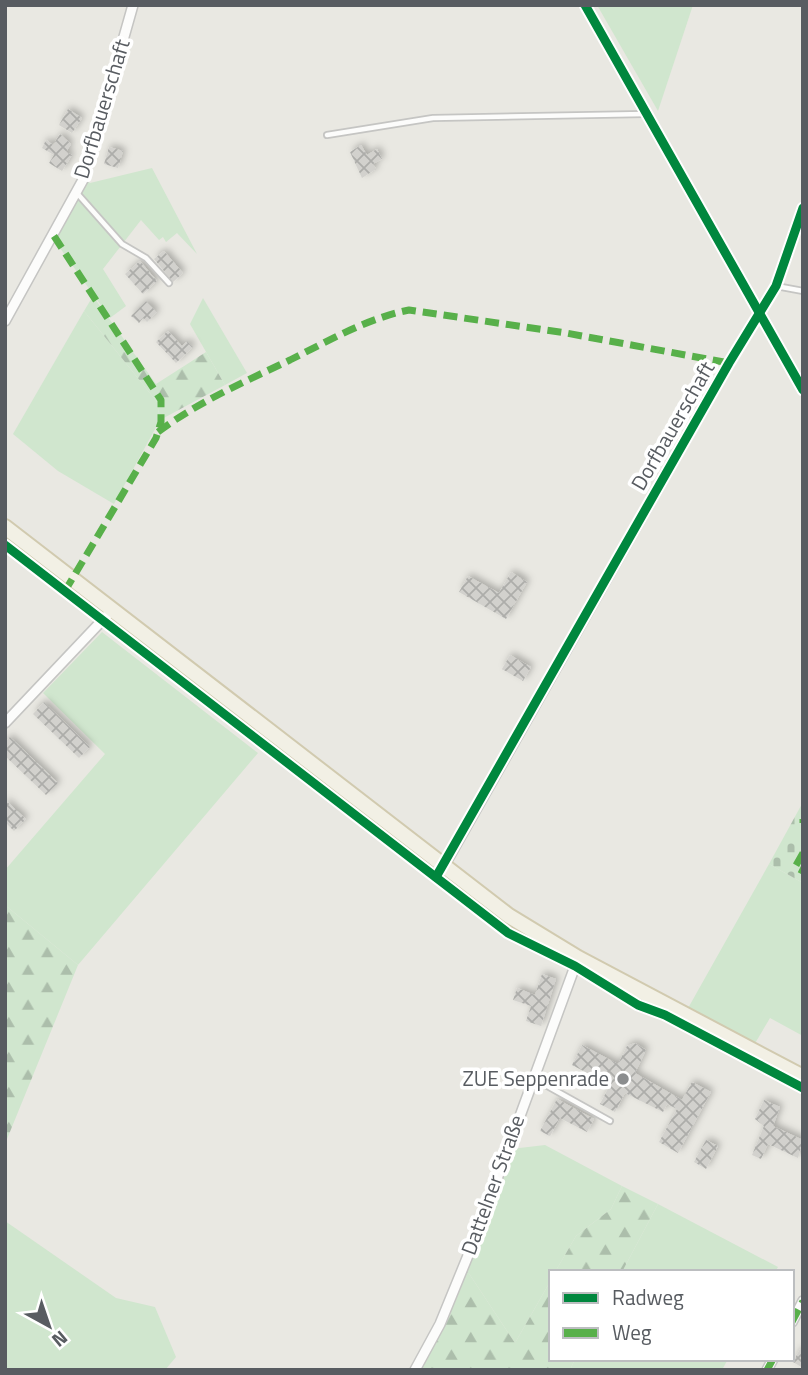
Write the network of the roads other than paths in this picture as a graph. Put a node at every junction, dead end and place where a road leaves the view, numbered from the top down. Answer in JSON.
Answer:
{"nodes":[{"id":1,"x":133,"y":5,"type":"edge"},
{"id":2,"x":584,"y":5,"type":"edge"},
{"id":3,"x":646,"y":114,"type":"junction"},
{"id":4,"x":327,"y":135,"type":"dead end"},
{"id":5,"x":76,"y":192,"type":"junction"},
{"id":6,"x":803,"y":208,"type":"edge"},
{"id":7,"x":169,"y":283,"type":"dead end"},
{"id":8,"x":776,"y":286,"type":"junction"},
{"id":9,"x":803,"y":291,"type":"edge"},
{"id":10,"x":760,"y":315,"type":"junction"},
{"id":11,"x":5,"y":321,"type":"edge"},
{"id":12,"x":803,"y":390,"type":"edge"},
{"id":13,"x":5,"y":527,"type":"edge"},
{"id":14,"x":112,"y":610,"type":"junction"},
{"id":15,"x":5,"y":723,"type":"edge"},
{"id":16,"x":444,"y":866,"type":"junction"},
{"id":17,"x":578,"y":958,"type":"junction"},
{"id":18,"x":532,"y":1077,"type":"junction"},
{"id":19,"x":803,"y":1077,"type":"edge"},
{"id":20,"x":610,"y":1121,"type":"dead end"},
{"id":21,"x":803,"y":1301,"type":"edge"},
{"id":22,"x":794,"y":1318,"type":"edge"},
{"id":23,"x":415,"y":1370,"type":"edge"}],
"edges":[{"from":1,"to":5,"type":"street","name":"Dorfbauerschaft"},
{"from":2,"to":3,"type":"street"},
{"from":3,"to":4,"type":"lane"},
{"from":3,"to":10,"type":"street"},
{"from":5,"to":7,"type":"lane"},
{"from":5,"to":11,"type":"street","name":"Dorfbauerschaft"},
{"from":6,"to":8,"type":"street","name":"Dorfbauerschaft"},
{"from":8,"to":9,"type":"lane"},
{"from":8,"to":10,"type":"street","name":"Dorfbauerschaft"},
{"from":10,"to":12,"type":"street"},
{"from":10,"to":16,"type":"street","name":"Dorfbauerschaft"},
{"from":13,"to":14,"type":"main road"},
{"from":14,"to":15,"type":"street"},
{"from":14,"to":16,"type":"main road"},
{"from":16,"to":17,"type":"main road"},
{"from":17,"to":18,"type":"street","name":"Dattelner Straße"},
{"from":17,"to":19,"type":"main road"},
{"from":18,"to":20,"type":"lane"},
{"from":18,"to":23,"type":"street","name":"Dattelner Straße"},
{"from":21,"to":22,"type":"street"}]}
